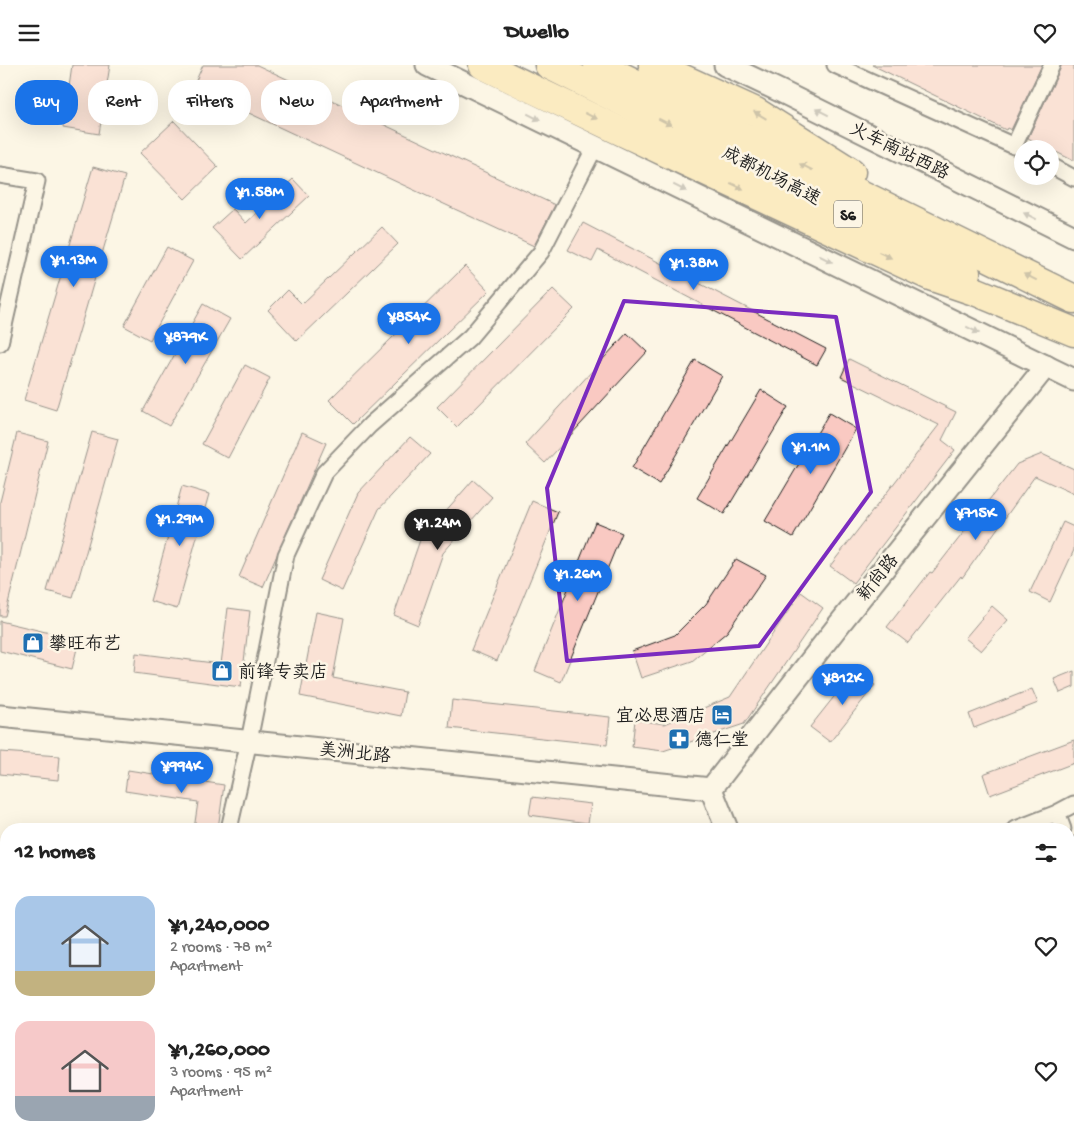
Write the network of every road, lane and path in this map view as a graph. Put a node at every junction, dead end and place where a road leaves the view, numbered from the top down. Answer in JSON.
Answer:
{"nodes":[{"id":1,"x":427,"y":65,"type":"edge"},
{"id":2,"x":484,"y":65,"type":"edge"},
{"id":3,"x":549,"y":65,"type":"edge"},
{"id":4,"x":598,"y":65,"type":"edge"},
{"id":5,"x":653,"y":65,"type":"edge"},
{"id":6,"x":725,"y":65,"type":"edge"},
{"id":7,"x":835,"y":65,"type":"edge"},
{"id":8,"x":1052,"y":65,"type":"edge"},
{"id":9,"x":1021,"y":140,"type":"edge"},
{"id":10,"x":1014,"y":146,"type":"edge"},
{"id":11,"x":595,"y":147,"type":"junction"},
{"id":12,"x":1059,"y":170,"type":"edge"},
{"id":13,"x":0,"y":175,"type":"edge"},
{"id":14,"x":1074,"y":178,"type":"edge"},
{"id":15,"x":1074,"y":237,"type":"edge"},
{"id":16,"x":979,"y":253,"type":"junction"},
{"id":17,"x":1074,"y":299,"type":"edge"},
{"id":18,"x":1074,"y":327,"type":"edge"},
{"id":19,"x":1074,"y":332,"type":"edge"},
{"id":20,"x":0,"y":343,"type":"edge"},
{"id":21,"x":1046,"y":366,"type":"junction"},
{"id":22,"x":1074,"y":380,"type":"edge"},
{"id":23,"x":0,"y":716,"type":"edge"},
{"id":24,"x":249,"y":741,"type":"junction"},
{"id":25,"x":711,"y":789,"type":"junction"},
{"id":26,"x":1074,"y":804,"type":"edge"},
{"id":27,"x":1057,"y":813,"type":"junction"},
{"id":28,"x":230,"y":823,"type":"edge"},
{"id":29,"x":725,"y":823,"type":"edge"},
{"id":30,"x":1031,"y":823,"type":"edge"},
{"id":31,"x":1061,"y":823,"type":"edge"}],
"edges":[{"from":1,"to":11,"type":"street","one_way":true},
{"from":2,"to":19,"type":"highway","one_way":true},
{"from":3,"to":18,"type":"highway","name":"成都机场高速","number":"S6","one_way":true},
{"from":16,"to":4,"type":"highway","name":"成都机场高速","number":"S6","one_way":true},
{"from":16,"to":5,"type":"highway","one_way":true},
{"from":15,"to":6,"type":"street","name":"火车南站西路","one_way":true},
{"from":7,"to":10,"type":"street"},
{"from":8,"to":9,"type":"street"},
{"from":11,"to":21,"type":"street","one_way":true},
{"from":11,"to":24,"type":"street"},
{"from":12,"to":14,"type":"street"},
{"from":13,"to":20,"type":"street"},
{"from":17,"to":16,"type":"highway","name":"成都机场高速","number":"S6","one_way":true},
{"from":21,"to":22,"type":"street"},
{"from":21,"to":25,"type":"street","name":"新尚路"},
{"from":23,"to":24,"type":"street","name":"美洲北路"},
{"from":24,"to":25,"type":"street","name":"美洲北路"},
{"from":24,"to":28,"type":"street"},
{"from":25,"to":29,"type":"street"},
{"from":26,"to":27,"type":"street"},
{"from":27,"to":30,"type":"street"},
{"from":27,"to":31,"type":"street"}]}
